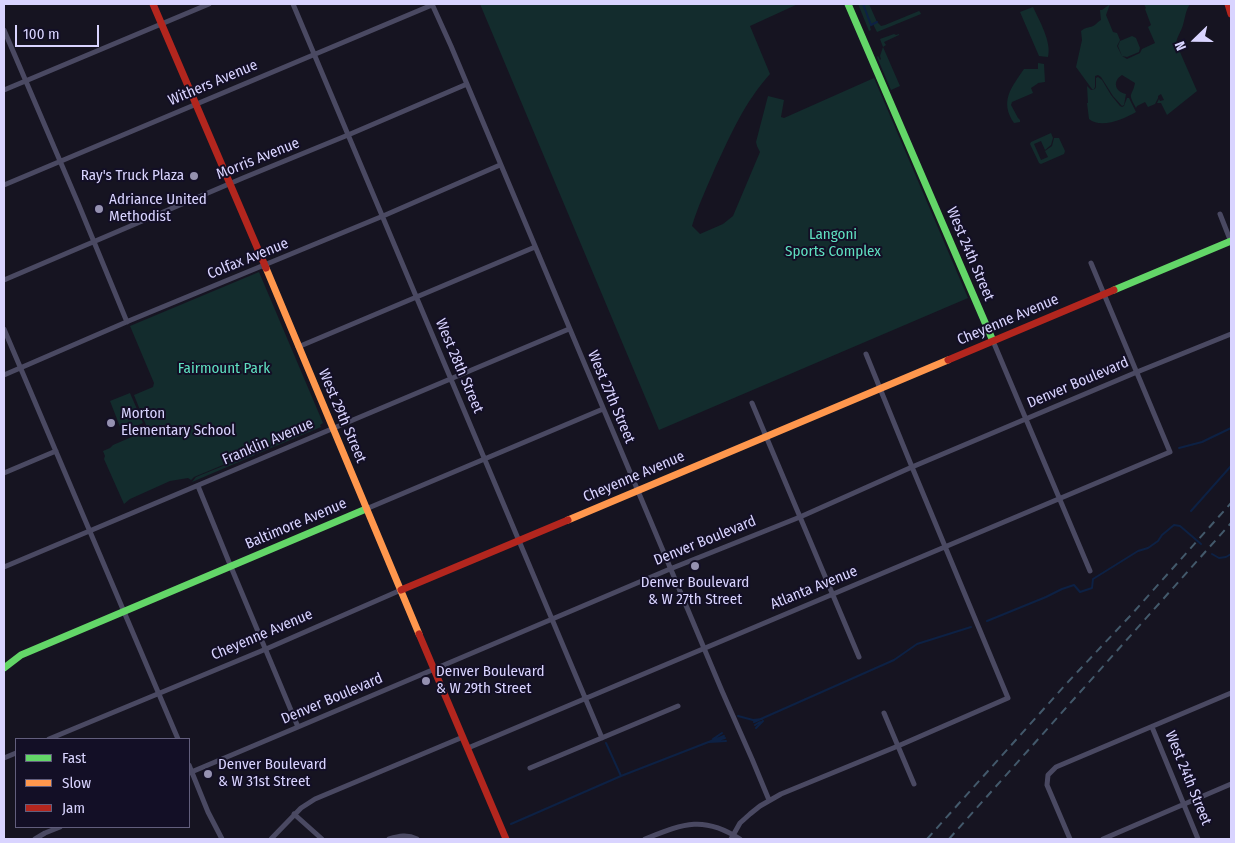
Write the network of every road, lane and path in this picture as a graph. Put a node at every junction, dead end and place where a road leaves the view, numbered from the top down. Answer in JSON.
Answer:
{"nodes":[{"id":1,"x":153,"y":4,"type":"edge"},
{"id":2,"x":209,"y":4,"type":"edge"},
{"id":3,"x":293,"y":4,"type":"edge"},
{"id":4,"x":432,"y":4,"type":"edge"},
{"id":5,"x":848,"y":4,"type":"edge"},
{"id":6,"x":1228,"y":5,"type":"edge"},
{"id":7,"x":1231,"y":14,"type":"edge"},
{"id":8,"x":162,"y":24,"type":"junction"},
{"id":9,"x":4,"y":30,"type":"edge"},
{"id":10,"x":314,"y":54,"type":"junction"},
{"id":11,"x":26,"y":80,"type":"junction"},
{"id":12,"x":466,"y":84,"type":"junction"},
{"id":13,"x":4,"y":90,"type":"edge"},
{"id":14,"x":196,"y":104,"type":"junction"},
{"id":15,"x":348,"y":135,"type":"junction"},
{"id":16,"x":59,"y":162,"type":"junction"},
{"id":17,"x":500,"y":165,"type":"junction"},
{"id":18,"x":230,"y":183,"type":"junction"},
{"id":19,"x":4,"y":185,"type":"edge"},
{"id":20,"x":1220,"y":214,"type":"dead end"},
{"id":21,"x":383,"y":216,"type":"junction"},
{"id":22,"x":1231,"y":241,"type":"edge"},
{"id":23,"x":93,"y":242,"type":"junction"},
{"id":24,"x":535,"y":247,"type":"junction"},
{"id":25,"x":1091,"y":263,"type":"dead end"},
{"id":26,"x":264,"y":266,"type":"junction"},
{"id":27,"x":4,"y":280,"type":"edge"},
{"id":28,"x":1104,"y":296,"type":"junction"},
{"id":29,"x":416,"y":297,"type":"junction"},
{"id":30,"x":127,"y":322,"type":"junction"},
{"id":31,"x":4,"y":329,"type":"edge"},
{"id":32,"x":569,"y":329,"type":"junction"},
{"id":33,"x":1231,"y":334,"type":"edge"},
{"id":34,"x":993,"y":342,"type":"junction"},
{"id":35,"x":298,"y":347,"type":"junction"},
{"id":36,"x":866,"y":354,"type":"dead end"},
{"id":37,"x":21,"y":367,"type":"junction"},
{"id":38,"x":1136,"y":372,"type":"junction"},
{"id":39,"x":4,"y":375,"type":"edge"},
{"id":40,"x":450,"y":378,"type":"junction"},
{"id":41,"x":880,"y":388,"type":"junction"},
{"id":42,"x":752,"y":403,"type":"dead end"},
{"id":43,"x":603,"y":409,"type":"junction"},
{"id":44,"x":1026,"y":419,"type":"junction"},
{"id":45,"x":332,"y":428,"type":"junction"},
{"id":46,"x":766,"y":437,"type":"junction"},
{"id":47,"x":56,"y":451,"type":"junction"},
{"id":48,"x":484,"y":459,"type":"junction"},
{"id":49,"x":912,"y":467,"type":"junction"},
{"id":50,"x":4,"y":473,"type":"edge"},
{"id":51,"x":198,"y":486,"type":"junction"},
{"id":52,"x":637,"y":490,"type":"junction"},
{"id":53,"x":1058,"y":498,"type":"junction"},
{"id":54,"x":366,"y":509,"type":"junction"},
{"id":55,"x":800,"y":516,"type":"junction"},
{"id":56,"x":89,"y":530,"type":"junction"},
{"id":57,"x":519,"y":540,"type":"junction"},
{"id":58,"x":945,"y":547,"type":"junction"},
{"id":59,"x":4,"y":567,"type":"edge"},
{"id":60,"x":230,"y":567,"type":"junction"},
{"id":61,"x":670,"y":569,"type":"junction"},
{"id":62,"x":1090,"y":571,"type":"dead end"},
{"id":63,"x":401,"y":590,"type":"junction"},
{"id":64,"x":832,"y":594,"type":"junction"},
{"id":65,"x":123,"y":612,"type":"junction"},
{"id":66,"x":552,"y":619,"type":"junction"},
{"id":67,"x":703,"y":647,"type":"junction"},
{"id":68,"x":266,"y":649,"type":"junction"},
{"id":69,"x":859,"y":657,"type":"dead end"},
{"id":70,"x":4,"y":668,"type":"edge"},
{"id":71,"x":434,"y":669,"type":"junction"},
{"id":72,"x":158,"y":693,"type":"junction"},
{"id":73,"x":1231,"y":693,"type":"edge"},
{"id":74,"x":585,"y":698,"type":"junction"},
{"id":75,"x":678,"y":706,"type":"dead end"},
{"id":76,"x":884,"y":713,"type":"dead end"},
{"id":77,"x":298,"y":727,"type":"junction"},
{"id":78,"x":1152,"y":727,"type":"junction"},
{"id":79,"x":463,"y":736,"type":"junction"},
{"id":80,"x":51,"y":738,"type":"edge"},
{"id":81,"x":178,"y":738,"type":"edge"},
{"id":82,"x":602,"y":738,"type":"junction"},
{"id":83,"x":898,"y":746,"type":"junction"},
{"id":84,"x":468,"y":748,"type":"junction"},
{"id":85,"x":530,"y":768,"type":"dead end"},
{"id":86,"x":190,"y":772,"type":"edge"},
{"id":87,"x":914,"y":784,"type":"dead end"},
{"id":88,"x":1231,"y":784,"type":"edge"},
{"id":89,"x":769,"y":800,"type":"junction"},
{"id":90,"x":1184,"y":804,"type":"junction"},
{"id":91,"x":294,"y":814,"type":"junction"},
{"id":92,"x":58,"y":828,"type":"edge"},
{"id":93,"x":732,"y":837,"type":"edge"},
{"id":94,"x":35,"y":839,"type":"edge"},
{"id":95,"x":222,"y":839,"type":"edge"},
{"id":96,"x":271,"y":839,"type":"edge"},
{"id":97,"x":322,"y":839,"type":"edge"},
{"id":98,"x":389,"y":839,"type":"edge"},
{"id":99,"x":417,"y":839,"type":"edge"},
{"id":100,"x":506,"y":839,"type":"edge"},
{"id":101,"x":645,"y":839,"type":"edge"},
{"id":102,"x":740,"y":839,"type":"edge"},
{"id":103,"x":1070,"y":839,"type":"edge"},
{"id":104,"x":1102,"y":839,"type":"edge"},
{"id":105,"x":1198,"y":839,"type":"edge"}],
"edges":[{"from":1,"to":8,"type":"street","name":"West 29th Street"},
{"from":2,"to":8,"type":"street"},
{"from":3,"to":10,"type":"street","name":"West 28th Street"},
{"from":4,"to":10,"type":"street","name":"Withers Avenue"},
{"from":4,"to":12,"type":"street","name":"West 27th Street"},
{"from":5,"to":34,"type":"street","name":"West 24th Street"},
{"from":6,"to":7,"type":"street"},
{"from":8,"to":11,"type":"street"},
{"from":8,"to":14,"type":"street","name":"West 29th Street"},
{"from":9,"to":11,"type":"street"},
{"from":10,"to":14,"type":"street","name":"Withers Avenue"},
{"from":10,"to":15,"type":"street","name":"West 28th Street"},
{"from":11,"to":13,"type":"street"},
{"from":11,"to":16,"type":"street"},
{"from":12,"to":15,"type":"street","name":"Morris Avenue"},
{"from":12,"to":17,"type":"street","name":"West 27th Street"},
{"from":14,"to":16,"type":"street","name":"Withers Avenue"},
{"from":14,"to":18,"type":"street","name":"West 29th Street"},
{"from":15,"to":18,"type":"street","name":"Morris Avenue"},
{"from":15,"to":21,"type":"street","name":"West 28th Street"},
{"from":16,"to":19,"type":"street","name":"Withers Avenue"},
{"from":16,"to":23,"type":"street"},
{"from":17,"to":21,"type":"street","name":"Colfax Avenue"},
{"from":17,"to":24,"type":"street","name":"West 27th Street"},
{"from":18,"to":23,"type":"street","name":"Morris Avenue"},
{"from":18,"to":26,"type":"street","name":"West 29th Street"},
{"from":20,"to":22,"type":"street"},
{"from":21,"to":26,"type":"street","name":"Colfax Avenue"},
{"from":21,"to":29,"type":"street","name":"West 28th Street"},
{"from":22,"to":28,"type":"street","name":"Cheyenne Avenue"},
{"from":23,"to":27,"type":"street","name":"Morris Avenue"},
{"from":23,"to":30,"type":"street"},
{"from":24,"to":29,"type":"street"},
{"from":24,"to":32,"type":"street","name":"West 27th Street"},
{"from":25,"to":28,"type":"street"},
{"from":26,"to":30,"type":"street","name":"Colfax Avenue"},
{"from":26,"to":35,"type":"street","name":"West 29th Street"},
{"from":28,"to":34,"type":"street","name":"Cheyenne Avenue"},
{"from":28,"to":38,"type":"street"},
{"from":29,"to":35,"type":"street"},
{"from":29,"to":40,"type":"street","name":"West 28th Street"},
{"from":30,"to":37,"type":"street","name":"Colfax Avenue"},
{"from":31,"to":37,"type":"street"},
{"from":32,"to":40,"type":"street","name":"Franklin Avenue"},
{"from":32,"to":43,"type":"street","name":"West 27th Street"},
{"from":33,"to":38,"type":"street","name":"Denver Boulevard"},
{"from":34,"to":41,"type":"street","name":"Cheyenne Avenue"},
{"from":34,"to":44,"type":"street","name":"West 24th Street"},
{"from":35,"to":45,"type":"street","name":"West 29th Street"},
{"from":36,"to":41,"type":"street"},
{"from":37,"to":39,"type":"street","name":"Colfax Avenue"},
{"from":37,"to":47,"type":"street"},
{"from":38,"to":44,"type":"street","name":"Denver Boulevard"},
{"from":38,"to":53,"type":"street","name":"Atlanta Avenue"},
{"from":40,"to":45,"type":"street","name":"Franklin Avenue"},
{"from":40,"to":48,"type":"street","name":"West 28th Street"},
{"from":41,"to":46,"type":"street","name":"Cheyenne Avenue"},
{"from":41,"to":49,"type":"street"},
{"from":42,"to":46,"type":"street"},
{"from":43,"to":48,"type":"street","name":"Baltimore Avenue"},
{"from":43,"to":52,"type":"street","name":"West 27th Street"},
{"from":44,"to":49,"type":"street","name":"Denver Boulevard"},
{"from":44,"to":53,"type":"street","name":"West 24th Street"},
{"from":45,"to":51,"type":"street","name":"Franklin Avenue"},
{"from":45,"to":54,"type":"street","name":"West 29th Street"},
{"from":46,"to":52,"type":"street","name":"Cheyenne Avenue"},
{"from":46,"to":55,"type":"street"},
{"from":47,"to":50,"type":"street"},
{"from":47,"to":56,"type":"street"},
{"from":48,"to":54,"type":"street","name":"Baltimore Avenue"},
{"from":48,"to":57,"type":"street","name":"West 28th Street"},
{"from":49,"to":55,"type":"street","name":"Denver Boulevard"},
{"from":49,"to":58,"type":"street"},
{"from":51,"to":56,"type":"street","name":"Franklin Avenue"},
{"from":51,"to":60,"type":"street"},
{"from":52,"to":57,"type":"street","name":"Cheyenne Avenue"},
{"from":52,"to":61,"type":"street","name":"West 27th Street"},
{"from":53,"to":58,"type":"street","name":"Atlanta Avenue"},
{"from":53,"to":62,"type":"street","name":"West 24th Street"},
{"from":54,"to":60,"type":"street","name":"Baltimore Avenue"},
{"from":54,"to":63,"type":"street","name":"West 29th Street"},
{"from":55,"to":61,"type":"street","name":"Denver Boulevard"},
{"from":55,"to":64,"type":"street"},
{"from":56,"to":59,"type":"street","name":"Franklin Avenue"},
{"from":56,"to":65,"type":"street"},
{"from":57,"to":63,"type":"street","name":"Cheyenne Avenue"},
{"from":57,"to":66,"type":"street","name":"West 28th Street"},
{"from":58,"to":64,"type":"street","name":"Atlanta Avenue"},
{"from":58,"to":83,"type":"street"},
{"from":60,"to":65,"type":"street","name":"Baltimore Avenue"},
{"from":60,"to":68,"type":"street"},
{"from":61,"to":66,"type":"street","name":"Denver Boulevard"},
{"from":61,"to":67,"type":"street","name":"West 27th Street"},
{"from":63,"to":68,"type":"street","name":"Cheyenne Avenue"},
{"from":63,"to":71,"type":"street","name":"West 29th Street"},
{"from":64,"to":67,"type":"street","name":"Atlanta Avenue"},
{"from":64,"to":69,"type":"street"},
{"from":65,"to":70,"type":"street","name":"Baltimore Avenue"},
{"from":65,"to":72,"type":"street"},
{"from":66,"to":71,"type":"street","name":"Denver Boulevard"},
{"from":66,"to":74,"type":"street","name":"West 28th Street"},
{"from":67,"to":74,"type":"street","name":"Atlanta Avenue"},
{"from":67,"to":89,"type":"street","name":"West 27th Street"},
{"from":68,"to":72,"type":"street","name":"Cheyenne Avenue"},
{"from":68,"to":77,"type":"street"},
{"from":71,"to":77,"type":"street","name":"Denver Boulevard"},
{"from":71,"to":79,"type":"street","name":"West 29th Street"},
{"from":72,"to":80,"type":"street","name":"Cheyenne Avenue"},
{"from":72,"to":81,"type":"street"},
{"from":73,"to":78,"type":"street"},
{"from":74,"to":82,"type":"street","name":"West 28th Street"},
{"from":74,"to":84,"type":"street","name":"Atlanta Avenue"},
{"from":75,"to":82,"type":"street"},
{"from":76,"to":83,"type":"street"},
{"from":77,"to":86,"type":"street","name":"Denver Boulevard"},
{"from":78,"to":90,"type":"street","name":"West 24th Street"},
{"from":78,"to":103,"type":"street"},
{"from":79,"to":84,"type":"street","name":"West 29th Street"},
{"from":79,"to":91,"type":"street"},
{"from":82,"to":85,"type":"street"},
{"from":83,"to":87,"type":"street"},
{"from":83,"to":89,"type":"street"},
{"from":84,"to":100,"type":"street","name":"West 29th Street"},
{"from":86,"to":95,"type":"street"},
{"from":88,"to":90,"type":"street"},
{"from":89,"to":93,"type":"street"},
{"from":90,"to":104,"type":"street"},
{"from":90,"to":105,"type":"street","name":"West 24th Street"},
{"from":91,"to":96,"type":"street"},
{"from":91,"to":97,"type":"street"},
{"from":92,"to":94,"type":"street"},
{"from":93,"to":101,"type":"street"},
{"from":93,"to":102,"type":"street"},
{"from":98,"to":99,"type":"street"}]}
